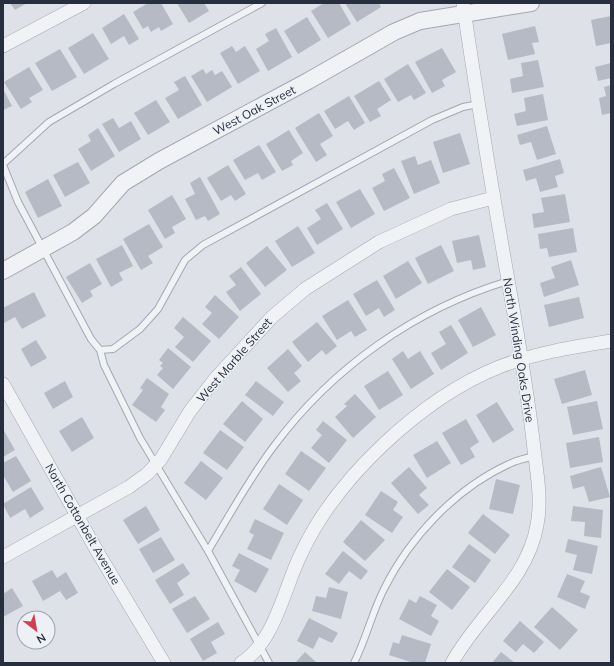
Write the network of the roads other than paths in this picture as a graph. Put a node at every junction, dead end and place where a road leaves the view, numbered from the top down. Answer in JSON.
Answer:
{"nodes":[{"id":1,"x":84,"y":3,"type":"edge"},
{"id":2,"x":262,"y":3,"type":"edge"},
{"id":3,"x":531,"y":3,"type":"edge"},
{"id":4,"x":464,"y":9,"type":"edge"},
{"id":5,"x":3,"y":46,"type":"edge"},
{"id":6,"x":479,"y":104,"type":"junction"},
{"id":7,"x":3,"y":164,"type":"edge"},
{"id":8,"x":493,"y":198,"type":"junction"},
{"id":9,"x":44,"y":249,"type":"junction"},
{"id":10,"x":3,"y":271,"type":"edge"},
{"id":11,"x":508,"y":281,"type":"junction"},
{"id":12,"x":611,"y":342,"type":"edge"},
{"id":13,"x":100,"y":350,"type":"junction"},
{"id":14,"x":522,"y":360,"type":"junction"},
{"id":15,"x":3,"y":384,"type":"edge"},
{"id":16,"x":535,"y":456,"type":"junction"},
{"id":17,"x":156,"y":464,"type":"junction"},
{"id":18,"x":78,"y":516,"type":"junction"},
{"id":19,"x":208,"y":551,"type":"junction"},
{"id":20,"x":3,"y":558,"type":"edge"},
{"id":21,"x":260,"y":646,"type":"junction"},
{"id":22,"x":164,"y":663,"type":"edge"},
{"id":23,"x":241,"y":663,"type":"edge"},
{"id":24,"x":269,"y":663,"type":"edge"},
{"id":25,"x":354,"y":663,"type":"edge"},
{"id":26,"x":452,"y":663,"type":"edge"}],
"edges":[{"from":1,"to":5,"type":"street"},
{"from":2,"to":7,"type":"lane"},
{"from":3,"to":4,"type":"street","name":"West Oak Street"},
{"from":4,"to":6,"type":"street","name":"North Winding Oaks Drive"},
{"from":4,"to":9,"type":"street","name":"West Oak Street"},
{"from":6,"to":8,"type":"street","name":"North Winding Oaks Drive"},
{"from":6,"to":13,"type":"lane"},
{"from":7,"to":9,"type":"lane"},
{"from":8,"to":11,"type":"street","name":"North Winding Oaks Drive"},
{"from":8,"to":17,"type":"street","name":"West Marble Street"},
{"from":9,"to":10,"type":"street","name":"West Oak Street"},
{"from":9,"to":13,"type":"lane"},
{"from":11,"to":14,"type":"street","name":"North Winding Oaks Drive"},
{"from":11,"to":19,"type":"lane"},
{"from":12,"to":14,"type":"street"},
{"from":13,"to":17,"type":"lane"},
{"from":14,"to":16,"type":"street","name":"North Winding Oaks Drive"},
{"from":14,"to":21,"type":"street"},
{"from":15,"to":18,"type":"street","name":"North Cottonbelt Avenue"},
{"from":16,"to":25,"type":"lane"},
{"from":16,"to":26,"type":"street","name":"North Winding Oaks Drive"},
{"from":17,"to":18,"type":"street","name":"West Marble Street"},
{"from":17,"to":19,"type":"lane"},
{"from":18,"to":20,"type":"street","name":"West Marble Street"},
{"from":18,"to":22,"type":"street","name":"North Cottonbelt Avenue"},
{"from":19,"to":21,"type":"lane"},
{"from":21,"to":23,"type":"street"},
{"from":21,"to":24,"type":"lane"}]}
